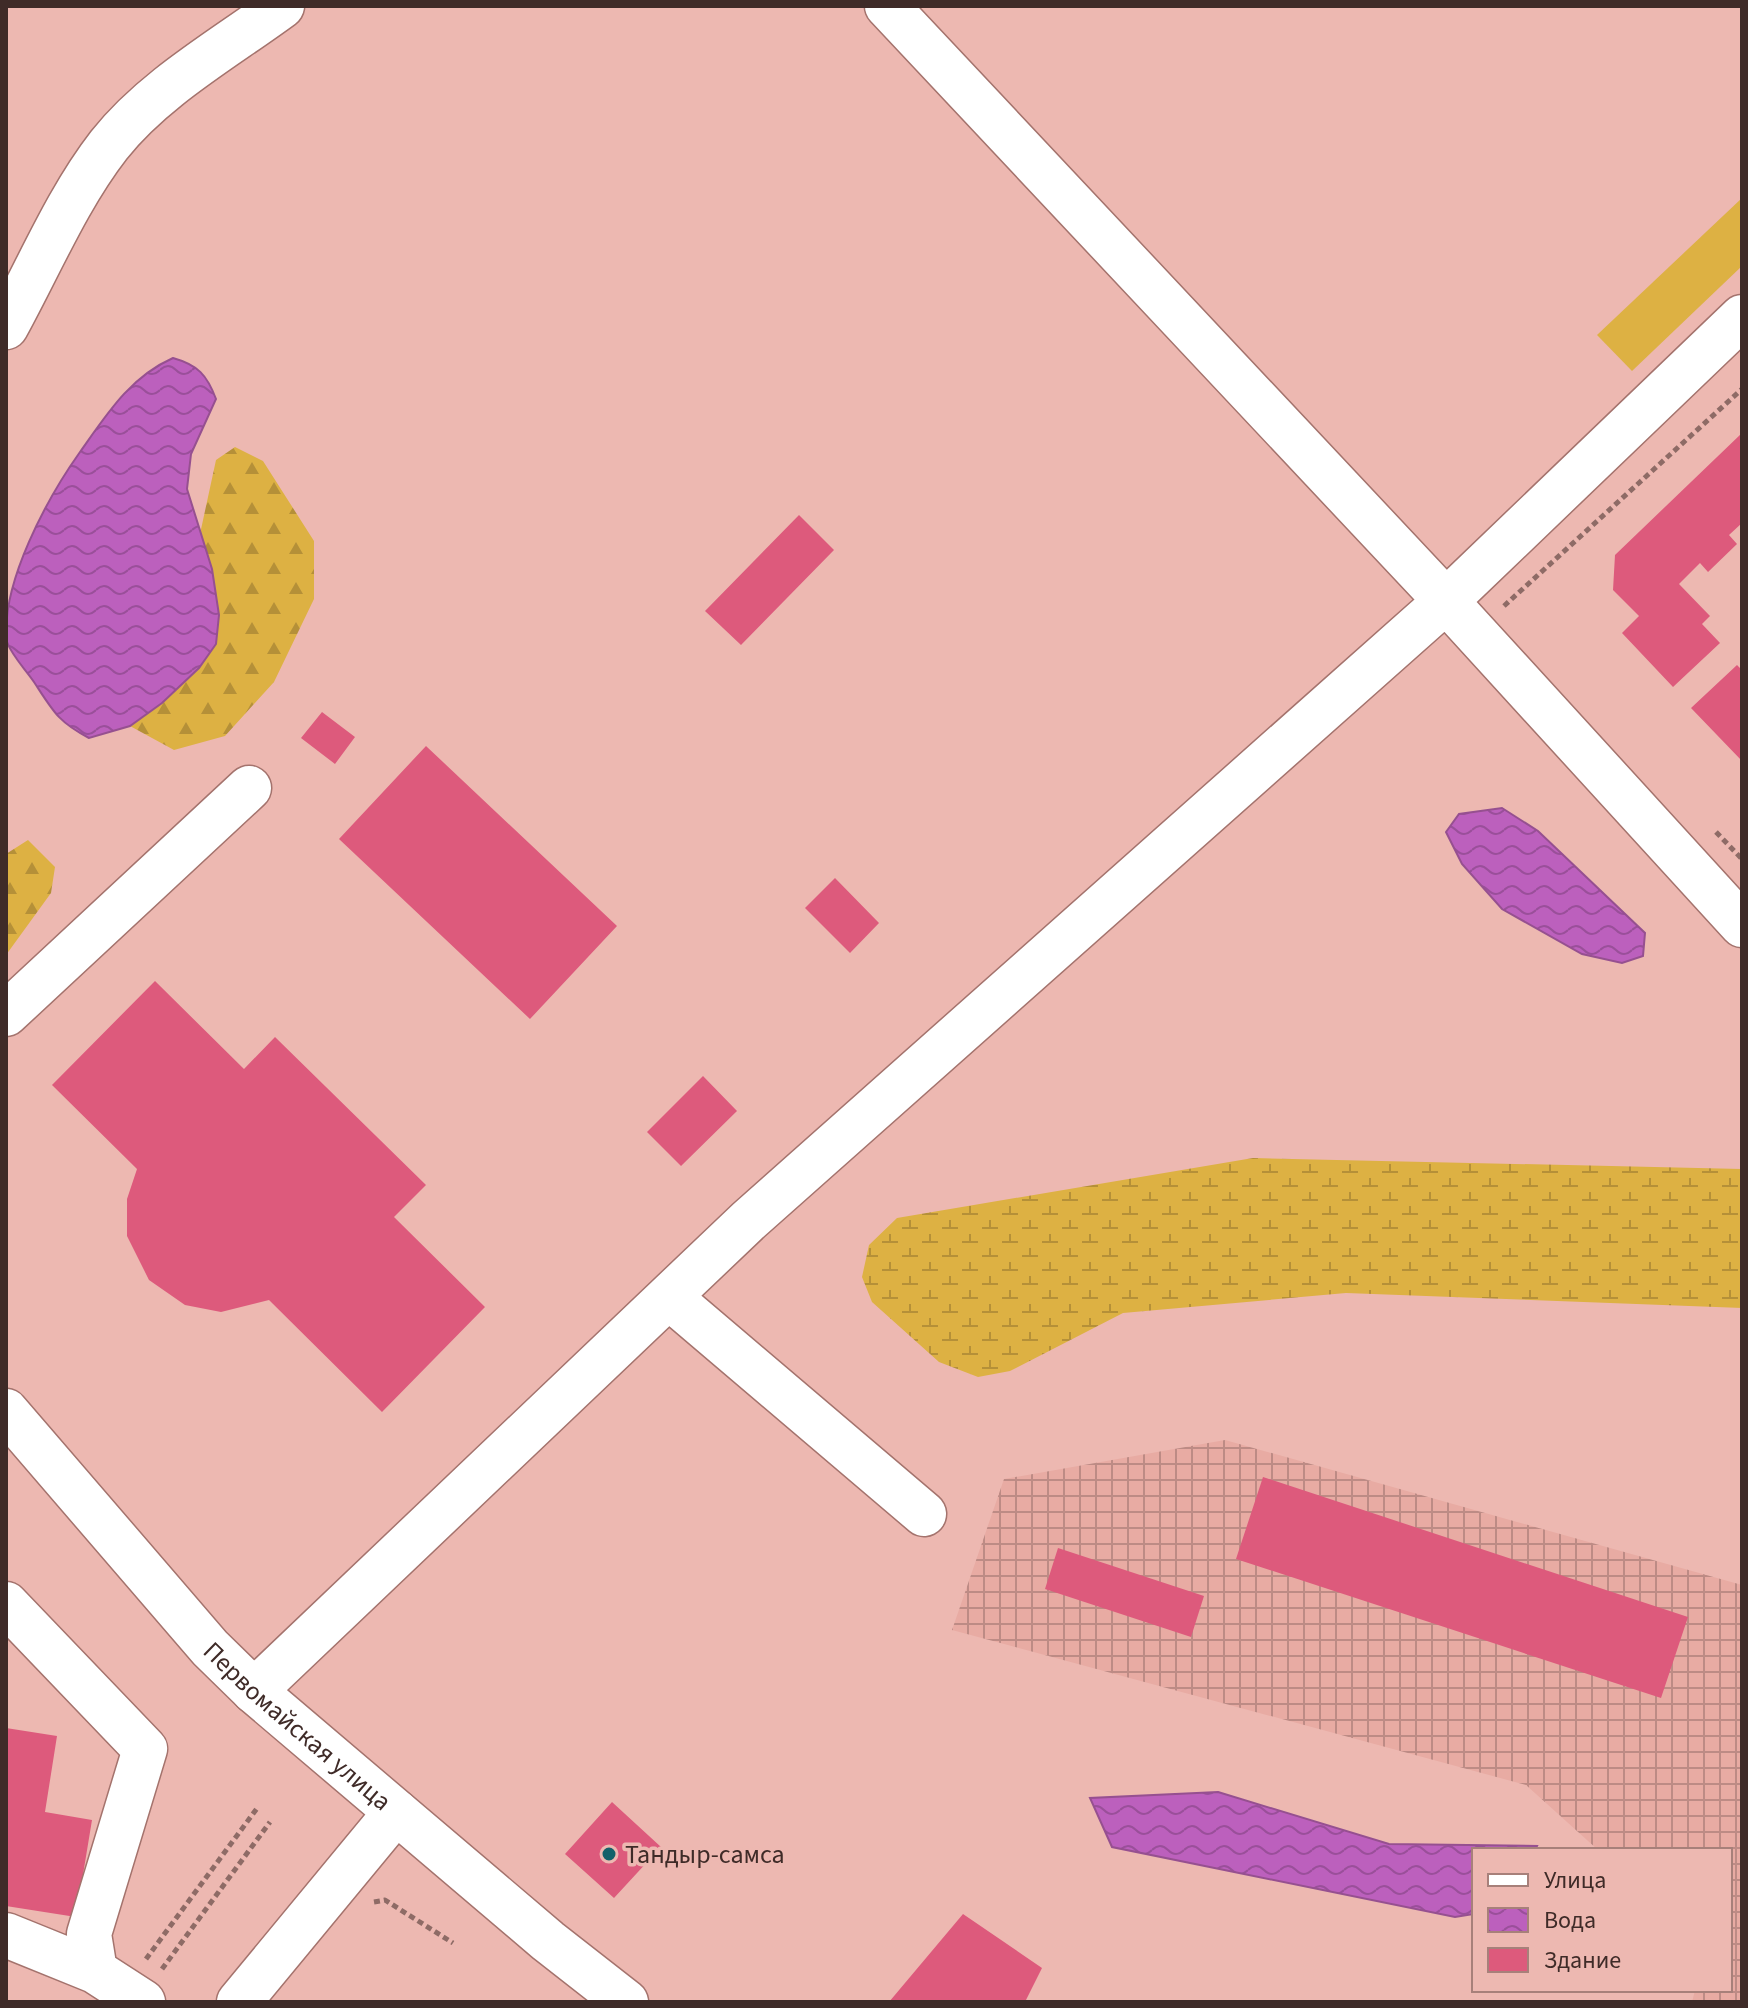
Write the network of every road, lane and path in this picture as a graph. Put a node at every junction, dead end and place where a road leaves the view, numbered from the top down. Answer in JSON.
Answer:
{"nodes":[{"id":1,"x":282,"y":6,"type":"edge"},
{"id":2,"x":887,"y":6,"type":"edge"},
{"id":3,"x":1742,"y":317,"type":"edge"},
{"id":4,"x":6,"y":327,"type":"edge"},
{"id":5,"x":1742,"y":389,"type":"edge"},
{"id":6,"x":1460,"y":587,"type":"junction"},
{"id":7,"x":249,"y":788,"type":"dead end"},
{"id":8,"x":1742,"y":925,"type":"edge"},
{"id":9,"x":6,"y":1014,"type":"edge"},
{"id":10,"x":669,"y":1297,"type":"junction"},
{"id":11,"x":6,"y":1411,"type":"edge"},
{"id":12,"x":924,"y":1514,"type":"dead end"},
{"id":13,"x":6,"y":1604,"type":"edge"},
{"id":14,"x":254,"y":1691,"type":"junction"},
{"id":15,"x":258,"y":1807,"type":"dead end"},
{"id":16,"x":396,"y":1812,"type":"junction"},
{"id":17,"x":270,"y":1822,"type":"dead end"},
{"id":18,"x":359,"y":1903,"type":"dead end"},
{"id":19,"x":6,"y":1935,"type":"edge"},
{"id":20,"x":453,"y":1943,"type":"dead end"},
{"id":21,"x":125,"y":1990,"type":"edge"},
{"id":22,"x":239,"y":2002,"type":"edge"},
{"id":23,"x":626,"y":2002,"type":"edge"}],
"edges":[{"from":1,"to":4,"type":"street"},
{"from":2,"to":6,"type":"street"},
{"from":3,"to":6,"type":"street"},
{"from":5,"to":6,"type":"path"},
{"from":6,"to":8,"type":"street"},
{"from":6,"to":10,"type":"street"},
{"from":7,"to":9,"type":"street"},
{"from":10,"to":12,"type":"street"},
{"from":10,"to":14,"type":"street"},
{"from":11,"to":14,"type":"street","name":"Первомайская улица"},
{"from":13,"to":21,"type":"street"},
{"from":14,"to":16,"type":"street","name":"Первомайская улица"},
{"from":15,"to":21,"type":"path"},
{"from":16,"to":22,"type":"street"},
{"from":16,"to":23,"type":"street","name":"Первомайская улица"},
{"from":17,"to":21,"type":"path"},
{"from":18,"to":20,"type":"path"},
{"from":19,"to":21,"type":"street"}]}
